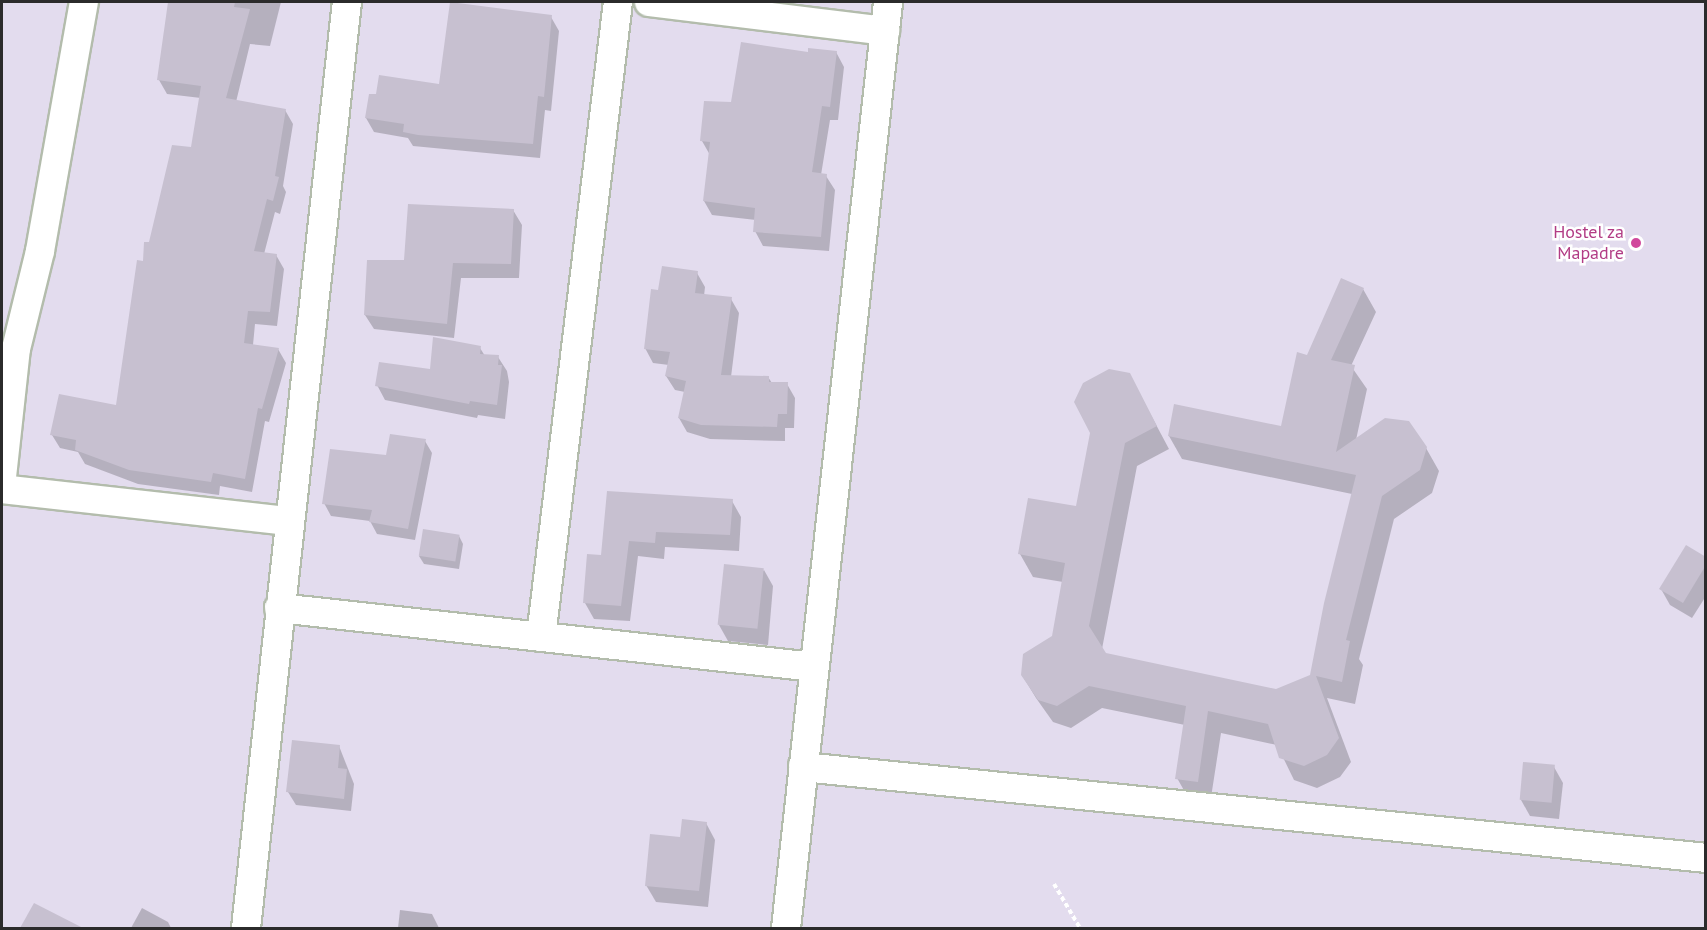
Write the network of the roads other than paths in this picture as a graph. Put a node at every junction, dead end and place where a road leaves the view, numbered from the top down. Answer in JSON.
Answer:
{"nodes":[{"id":1,"x":84,"y":2,"type":"edge"},
{"id":2,"x":347,"y":2,"type":"edge"},
{"id":3,"x":618,"y":2,"type":"edge"},
{"id":4,"x":649,"y":2,"type":"edge"},
{"id":5,"x":888,"y":2,"type":"edge"},
{"id":6,"x":885,"y":31,"type":"junction"},
{"id":7,"x":2,"y":477,"type":"edge"},
{"id":8,"x":2,"y":489,"type":"edge"},
{"id":9,"x":288,"y":521,"type":"junction"},
{"id":10,"x":279,"y":608,"type":"junction"},
{"id":11,"x":541,"y":637,"type":"junction"},
{"id":12,"x":814,"y":667,"type":"junction"},
{"id":13,"x":803,"y":767,"type":"junction"},
{"id":14,"x":1706,"y":858,"type":"edge"},
{"id":15,"x":246,"y":928,"type":"edge"},
{"id":16,"x":786,"y":928,"type":"edge"}],
"edges":[{"from":1,"to":7,"type":"street"},
{"from":2,"to":9,"type":"street"},
{"from":3,"to":11,"type":"street"},
{"from":4,"to":6,"type":"street"},
{"from":5,"to":6,"type":"street"},
{"from":6,"to":12,"type":"street"},
{"from":8,"to":9,"type":"street"},
{"from":9,"to":10,"type":"street"},
{"from":10,"to":11,"type":"street"},
{"from":10,"to":15,"type":"street"},
{"from":11,"to":12,"type":"street"},
{"from":12,"to":13,"type":"street"},
{"from":13,"to":14,"type":"street"},
{"from":13,"to":16,"type":"street"}]}
